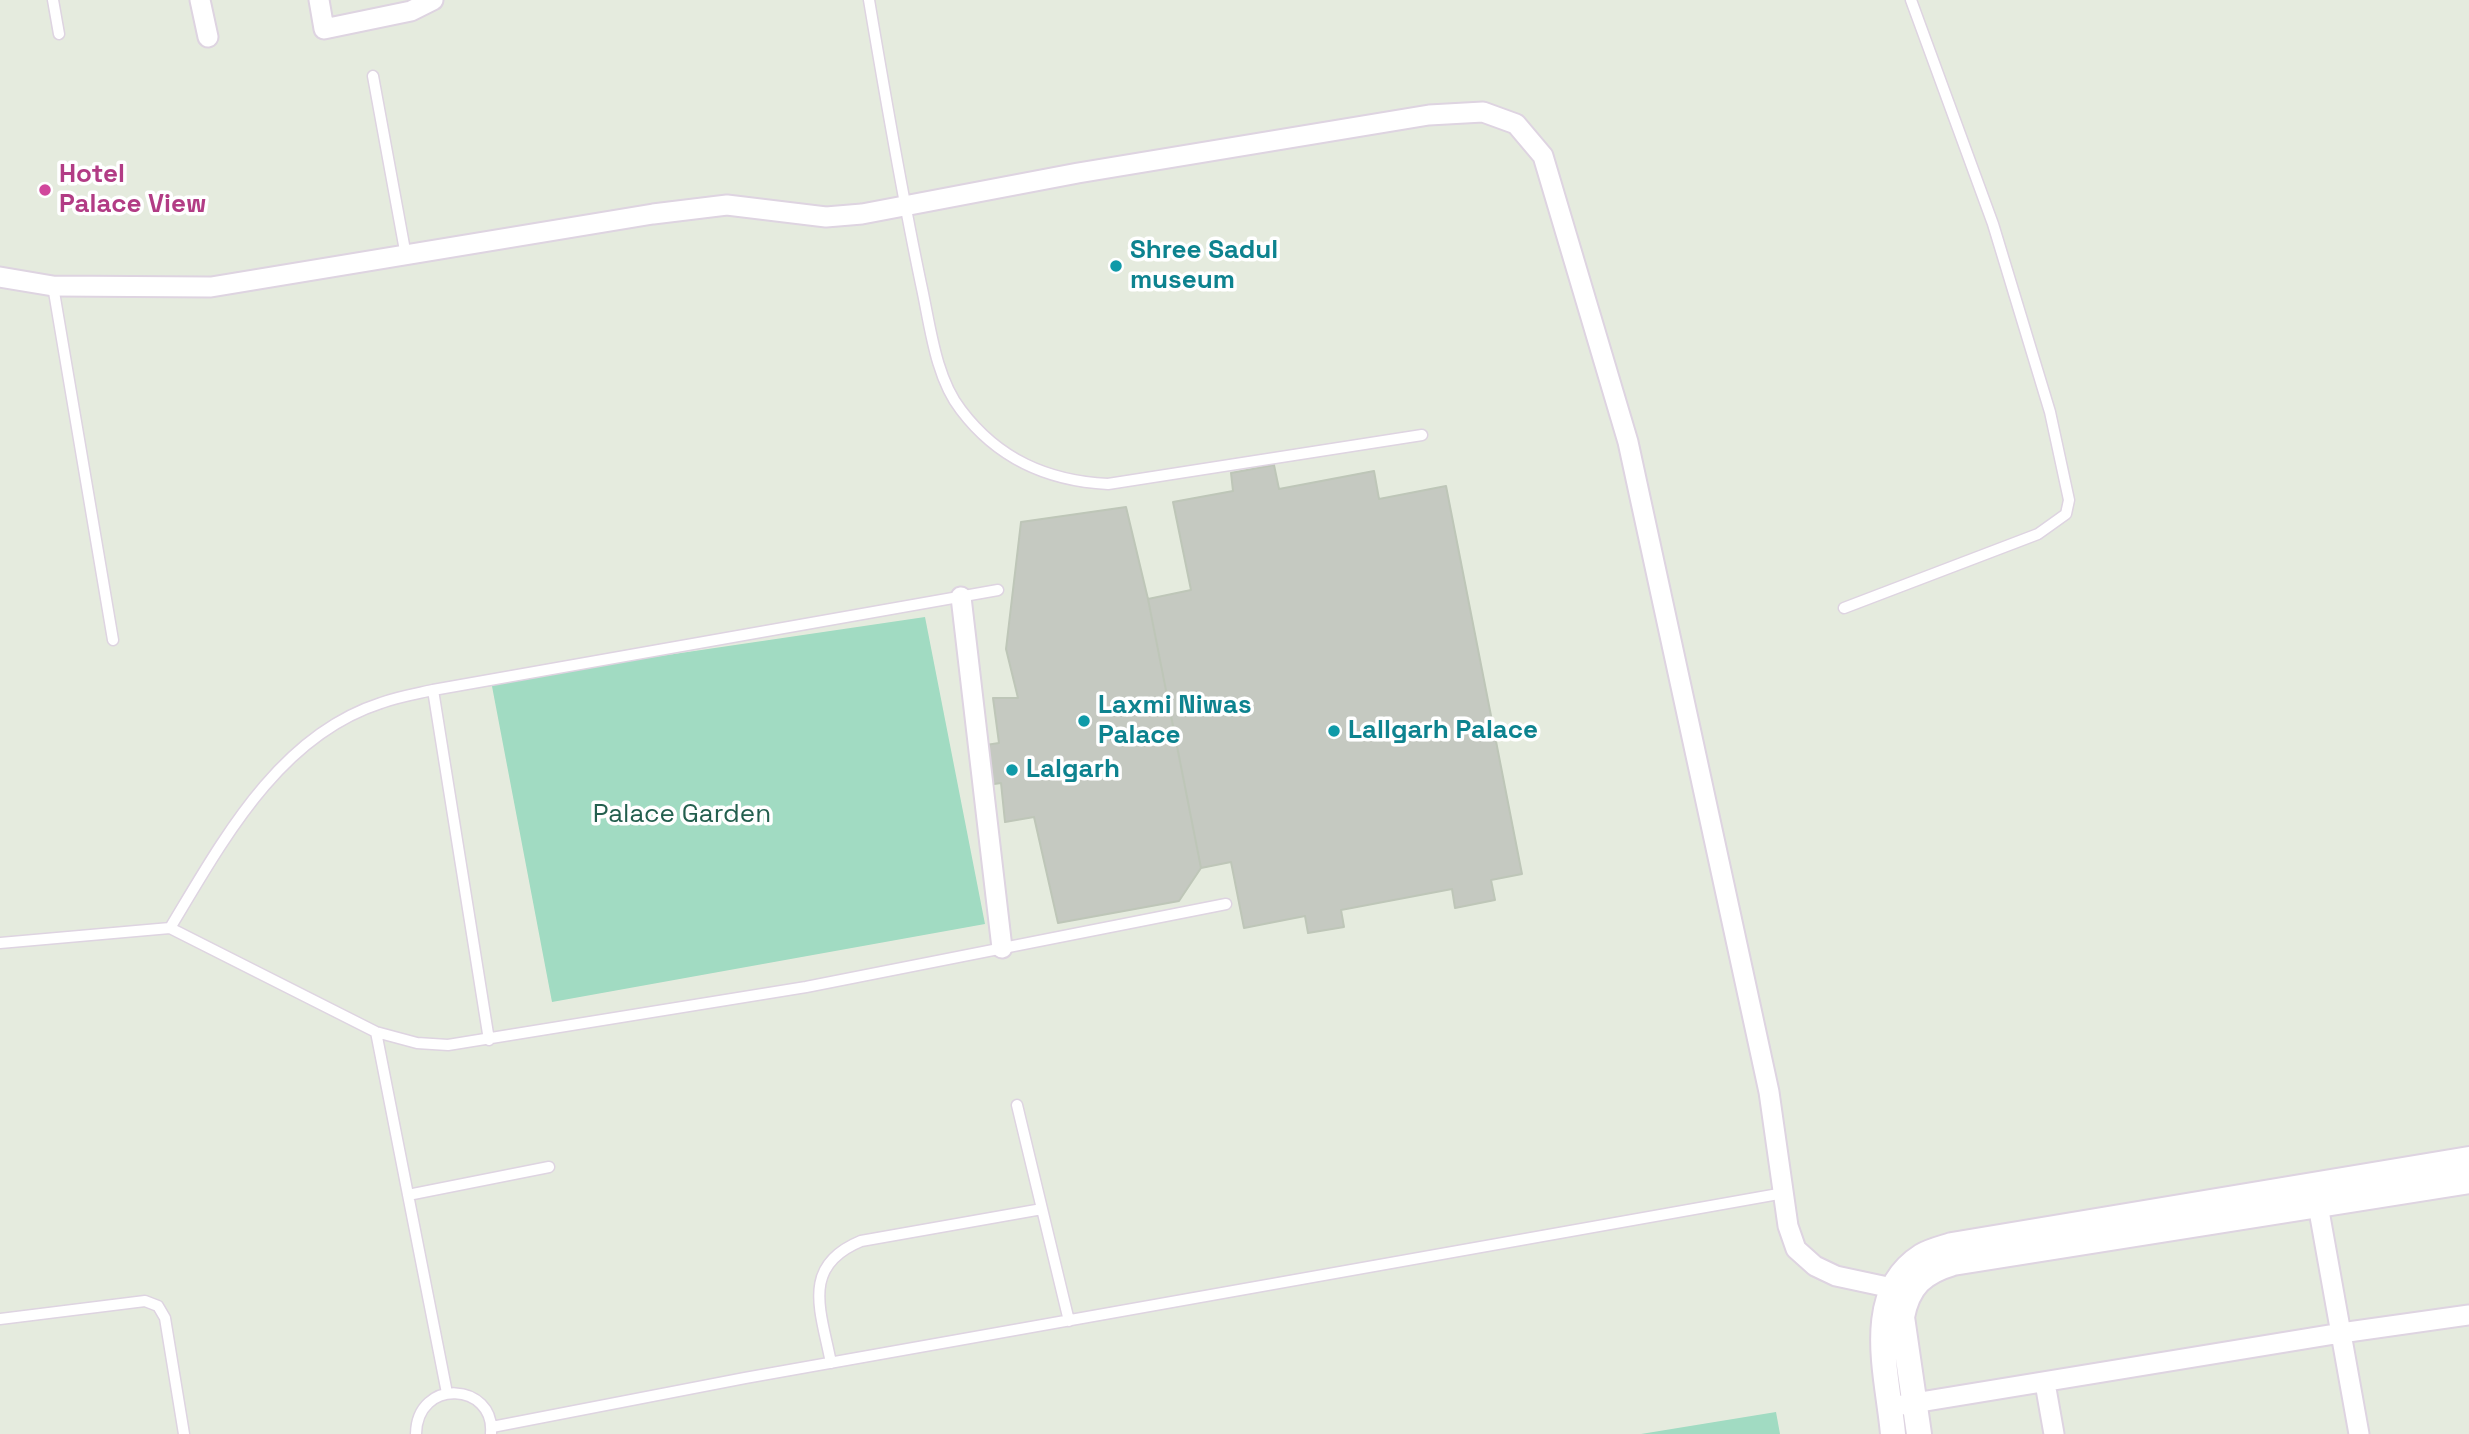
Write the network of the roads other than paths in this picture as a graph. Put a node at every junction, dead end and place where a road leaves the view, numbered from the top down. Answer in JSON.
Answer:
{"nodes":[{"id":1,"x":53,"y":0,"type":"edge"},
{"id":2,"x":201,"y":0,"type":"edge"},
{"id":3,"x":319,"y":0,"type":"edge"},
{"id":4,"x":433,"y":0,"type":"edge"},
{"id":5,"x":869,"y":0,"type":"edge"},
{"id":6,"x":1911,"y":0,"type":"edge"},
{"id":7,"x":59,"y":34,"type":"dead end"},
{"id":8,"x":208,"y":37,"type":"dead end"},
{"id":9,"x":373,"y":76,"type":"dead end"},
{"id":10,"x":905,"y":205,"type":"junction"},
{"id":11,"x":406,"y":256,"type":"junction"},
{"id":12,"x":0,"y":277,"type":"edge"},
{"id":13,"x":54,"y":286,"type":"junction"},
{"id":14,"x":1422,"y":435,"type":"dead end"},
{"id":15,"x":998,"y":590,"type":"dead end"},
{"id":16,"x":961,"y":597,"type":"junction"},
{"id":17,"x":1844,"y":608,"type":"dead end"},
{"id":18,"x":113,"y":640,"type":"dead end"},
{"id":19,"x":433,"y":690,"type":"junction"},
{"id":20,"x":1226,"y":904,"type":"dead end"},
{"id":21,"x":170,"y":928,"type":"junction"},
{"id":22,"x":0,"y":943,"type":"edge"},
{"id":23,"x":1002,"y":948,"type":"junction"},
{"id":24,"x":376,"y":1032,"type":"junction"},
{"id":25,"x":489,"y":1040,"type":"junction"},
{"id":26,"x":1017,"y":1105,"type":"dead end"},
{"id":27,"x":2469,"y":1159,"type":"edge"},
{"id":28,"x":549,"y":1167,"type":"dead end"},
{"id":29,"x":2469,"y":1181,"type":"edge"},
{"id":30,"x":1784,"y":1193,"type":"junction"},
{"id":31,"x":2316,"y":1194,"type":"junction"},
{"id":32,"x":408,"y":1195,"type":"junction"},
{"id":33,"x":1042,"y":1209,"type":"junction"},
{"id":34,"x":1892,"y":1289,"type":"junction"},
{"id":35,"x":2469,"y":1315,"type":"edge"},
{"id":36,"x":0,"y":1319,"type":"edge"},
{"id":37,"x":1069,"y":1321,"type":"junction"},
{"id":38,"x":2341,"y":1333,"type":"junction"},
{"id":39,"x":831,"y":1363,"type":"junction"},
{"id":40,"x":2045,"y":1383,"type":"junction"},
{"id":41,"x":447,"y":1393,"type":"junction"},
{"id":42,"x":1902,"y":1405,"type":"junction"},
{"id":43,"x":491,"y":1431,"type":"edge"},
{"id":44,"x":184,"y":1434,"type":"edge"},
{"id":45,"x":416,"y":1434,"type":"edge"},
{"id":46,"x":1893,"y":1434,"type":"edge"},
{"id":47,"x":1919,"y":1434,"type":"edge"},
{"id":48,"x":2054,"y":1434,"type":"edge"},
{"id":49,"x":2359,"y":1434,"type":"edge"}],
"edges":[{"from":1,"to":7,"type":"lane"},
{"from":2,"to":8,"type":"street"},
{"from":3,"to":4,"type":"street"},
{"from":5,"to":10,"type":"lane"},
{"from":6,"to":17,"type":"lane"},
{"from":9,"to":11,"type":"lane"},
{"from":10,"to":11,"type":"street"},
{"from":10,"to":14,"type":"lane"},
{"from":10,"to":30,"type":"street"},
{"from":11,"to":13,"type":"street"},
{"from":12,"to":13,"type":"street"},
{"from":13,"to":18,"type":"lane"},
{"from":15,"to":16,"type":"lane"},
{"from":16,"to":19,"type":"lane"},
{"from":16,"to":23,"type":"street"},
{"from":19,"to":21,"type":"lane"},
{"from":19,"to":25,"type":"lane"},
{"from":20,"to":23,"type":"lane"},
{"from":21,"to":22,"type":"lane"},
{"from":21,"to":24,"type":"lane"},
{"from":23,"to":25,"type":"lane"},
{"from":24,"to":25,"type":"lane"},
{"from":24,"to":32,"type":"lane"},
{"from":26,"to":33,"type":"lane"},
{"from":27,"to":31,"type":"street"},
{"from":28,"to":32,"type":"lane"},
{"from":29,"to":31,"type":"street"},
{"from":30,"to":34,"type":"street"},
{"from":30,"to":37,"type":"lane"},
{"from":31,"to":34,"type":"street"},
{"from":31,"to":38,"type":"street"},
{"from":31,"to":42,"type":"street"},
{"from":32,"to":41,"type":"lane"},
{"from":33,"to":37,"type":"lane"},
{"from":33,"to":39,"type":"lane"},
{"from":34,"to":42,"type":"street"},
{"from":35,"to":38,"type":"street"},
{"from":36,"to":44,"type":"lane"},
{"from":37,"to":39,"type":"lane"},
{"from":38,"to":40,"type":"street"},
{"from":38,"to":49,"type":"street"},
{"from":39,"to":43,"type":"lane"},
{"from":40,"to":42,"type":"street"},
{"from":40,"to":48,"type":"street"},
{"from":41,"to":43,"type":"lane"},
{"from":41,"to":45,"type":"lane"},
{"from":42,"to":46,"type":"street"},
{"from":42,"to":47,"type":"street"}]}
